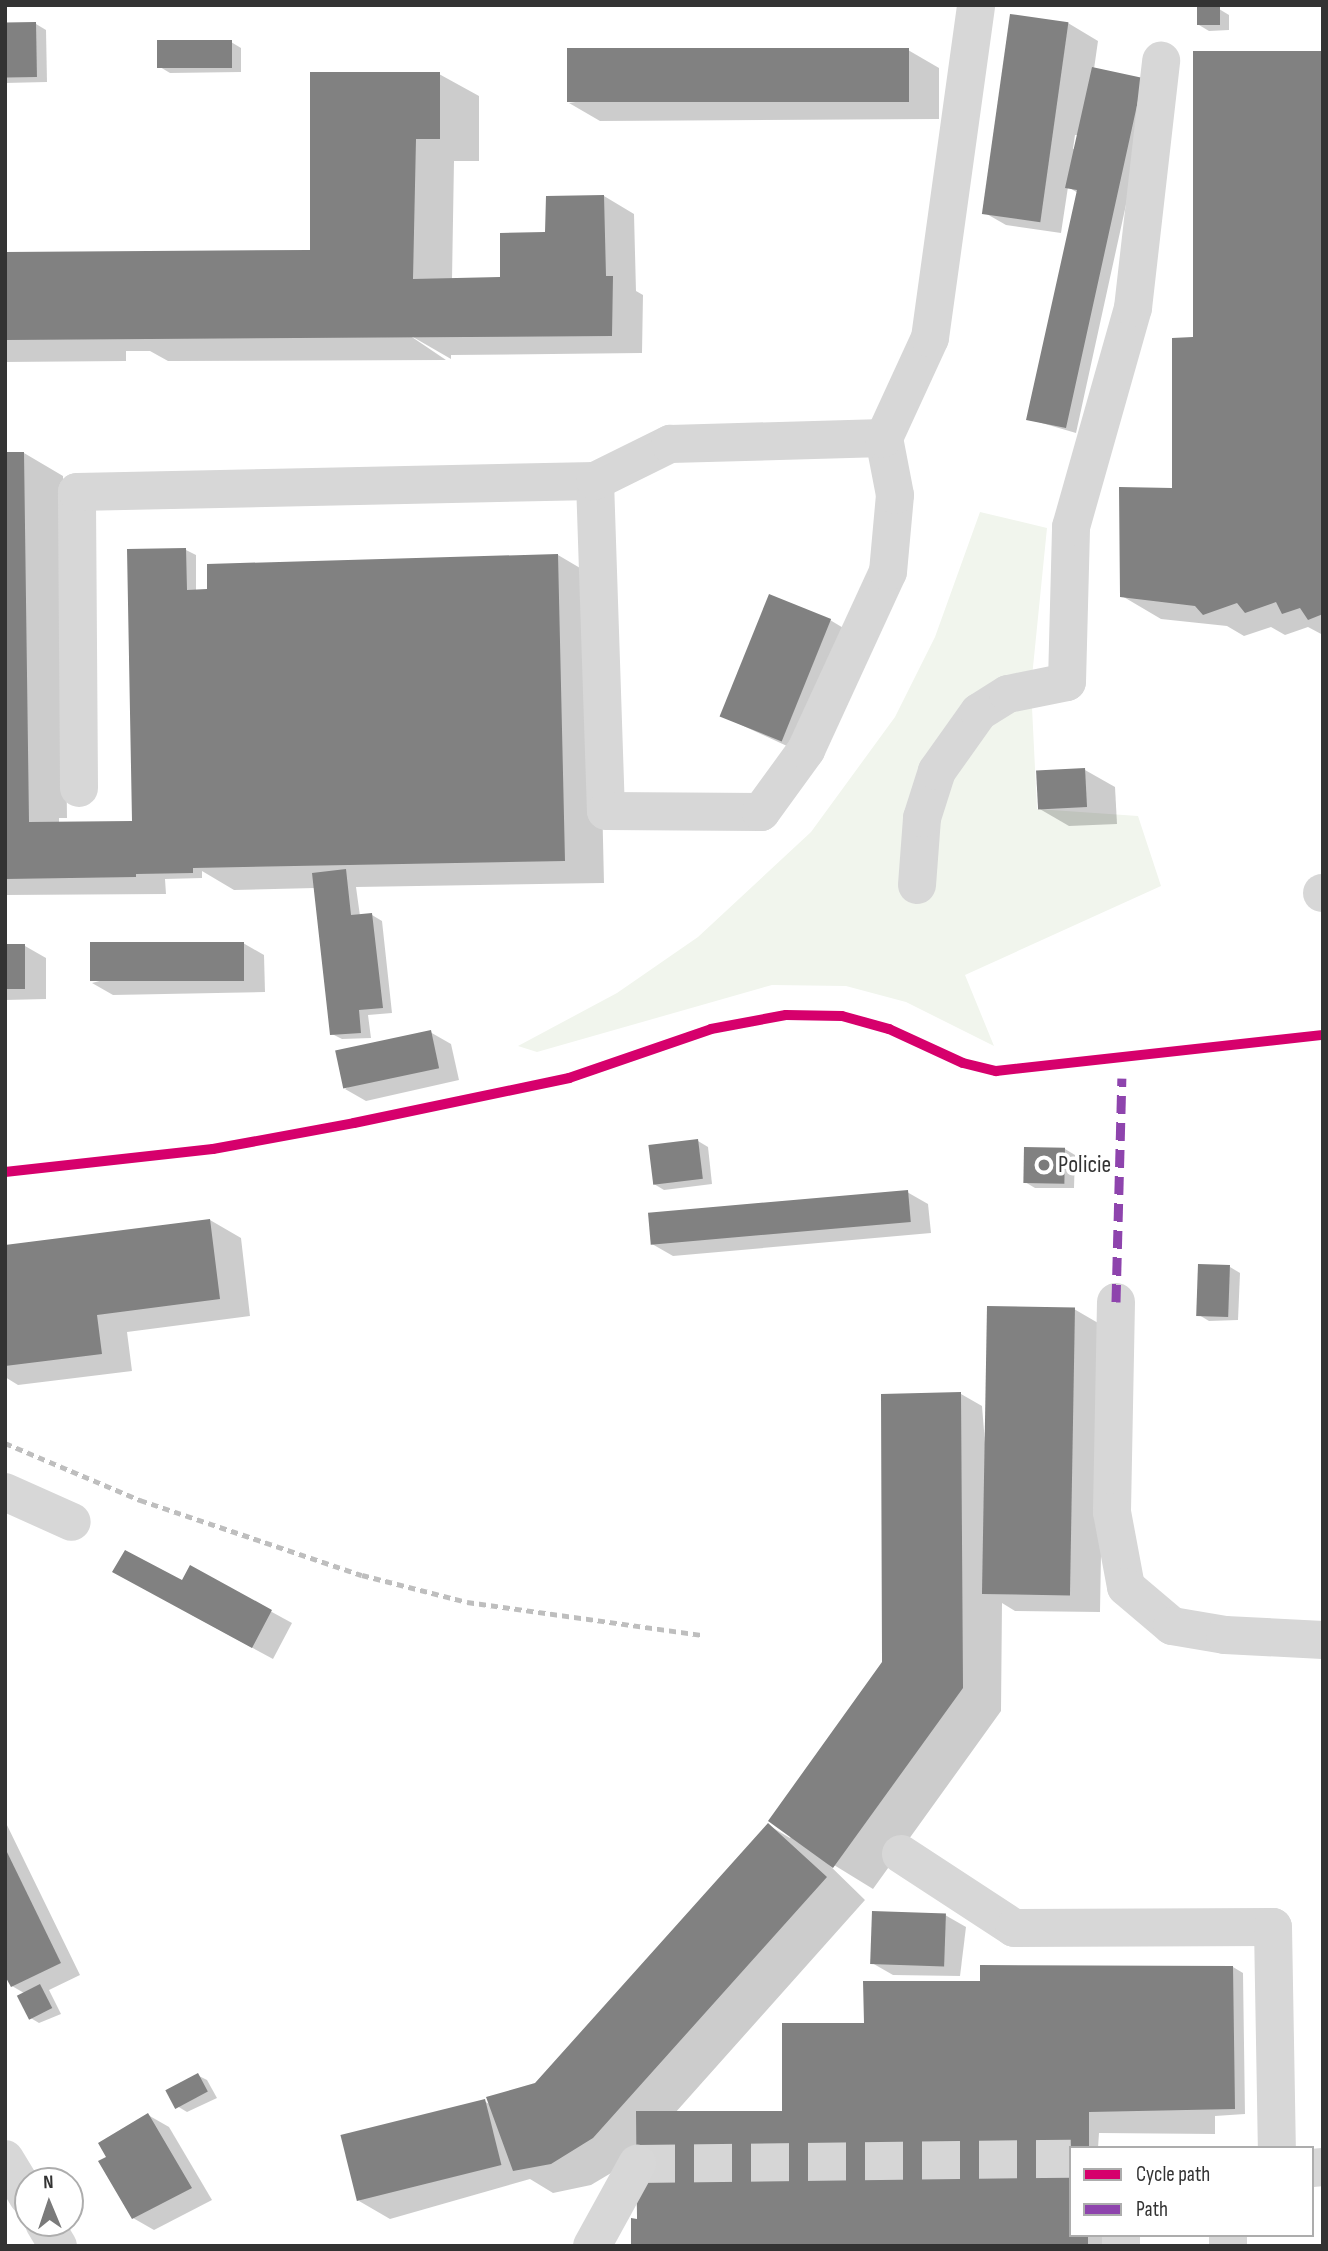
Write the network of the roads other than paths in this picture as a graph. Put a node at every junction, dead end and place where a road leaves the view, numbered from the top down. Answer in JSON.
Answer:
{"nodes":[{"id":1,"x":976,"y":5,"type":"edge"},
{"id":2,"x":1161,"y":61,"type":"dead end"},
{"id":3,"x":884,"y":438,"type":"junction"},
{"id":4,"x":595,"y":481,"type":"junction"},
{"id":5,"x":79,"y":789,"type":"dead end"},
{"id":6,"x":917,"y":885,"type":"dead end"},
{"id":7,"x":1116,"y":1302,"type":"dead end"},
{"id":8,"x":5,"y":1493,"type":"edge"},
{"id":9,"x":72,"y":1522,"type":"dead end"},
{"id":10,"x":1323,"y":1640,"type":"edge"},
{"id":11,"x":901,"y":1854,"type":"dead end"},
{"id":12,"x":1277,"y":2146,"type":"edge"},
{"id":13,"x":637,"y":2164,"type":"dead end"},
{"id":14,"x":592,"y":2246,"type":"edge"}],
"edges":[{"from":1,"to":3,"type":"lane"},
{"from":2,"to":6,"type":"lane"},
{"from":3,"to":4,"type":"lane"},
{"from":3,"to":4,"type":"lane"},
{"from":4,"to":5,"type":"lane"},
{"from":7,"to":10,"type":"lane"},
{"from":8,"to":9,"type":"lane"},
{"from":11,"to":12,"type":"lane"},
{"from":13,"to":14,"type":"lane"}]}
